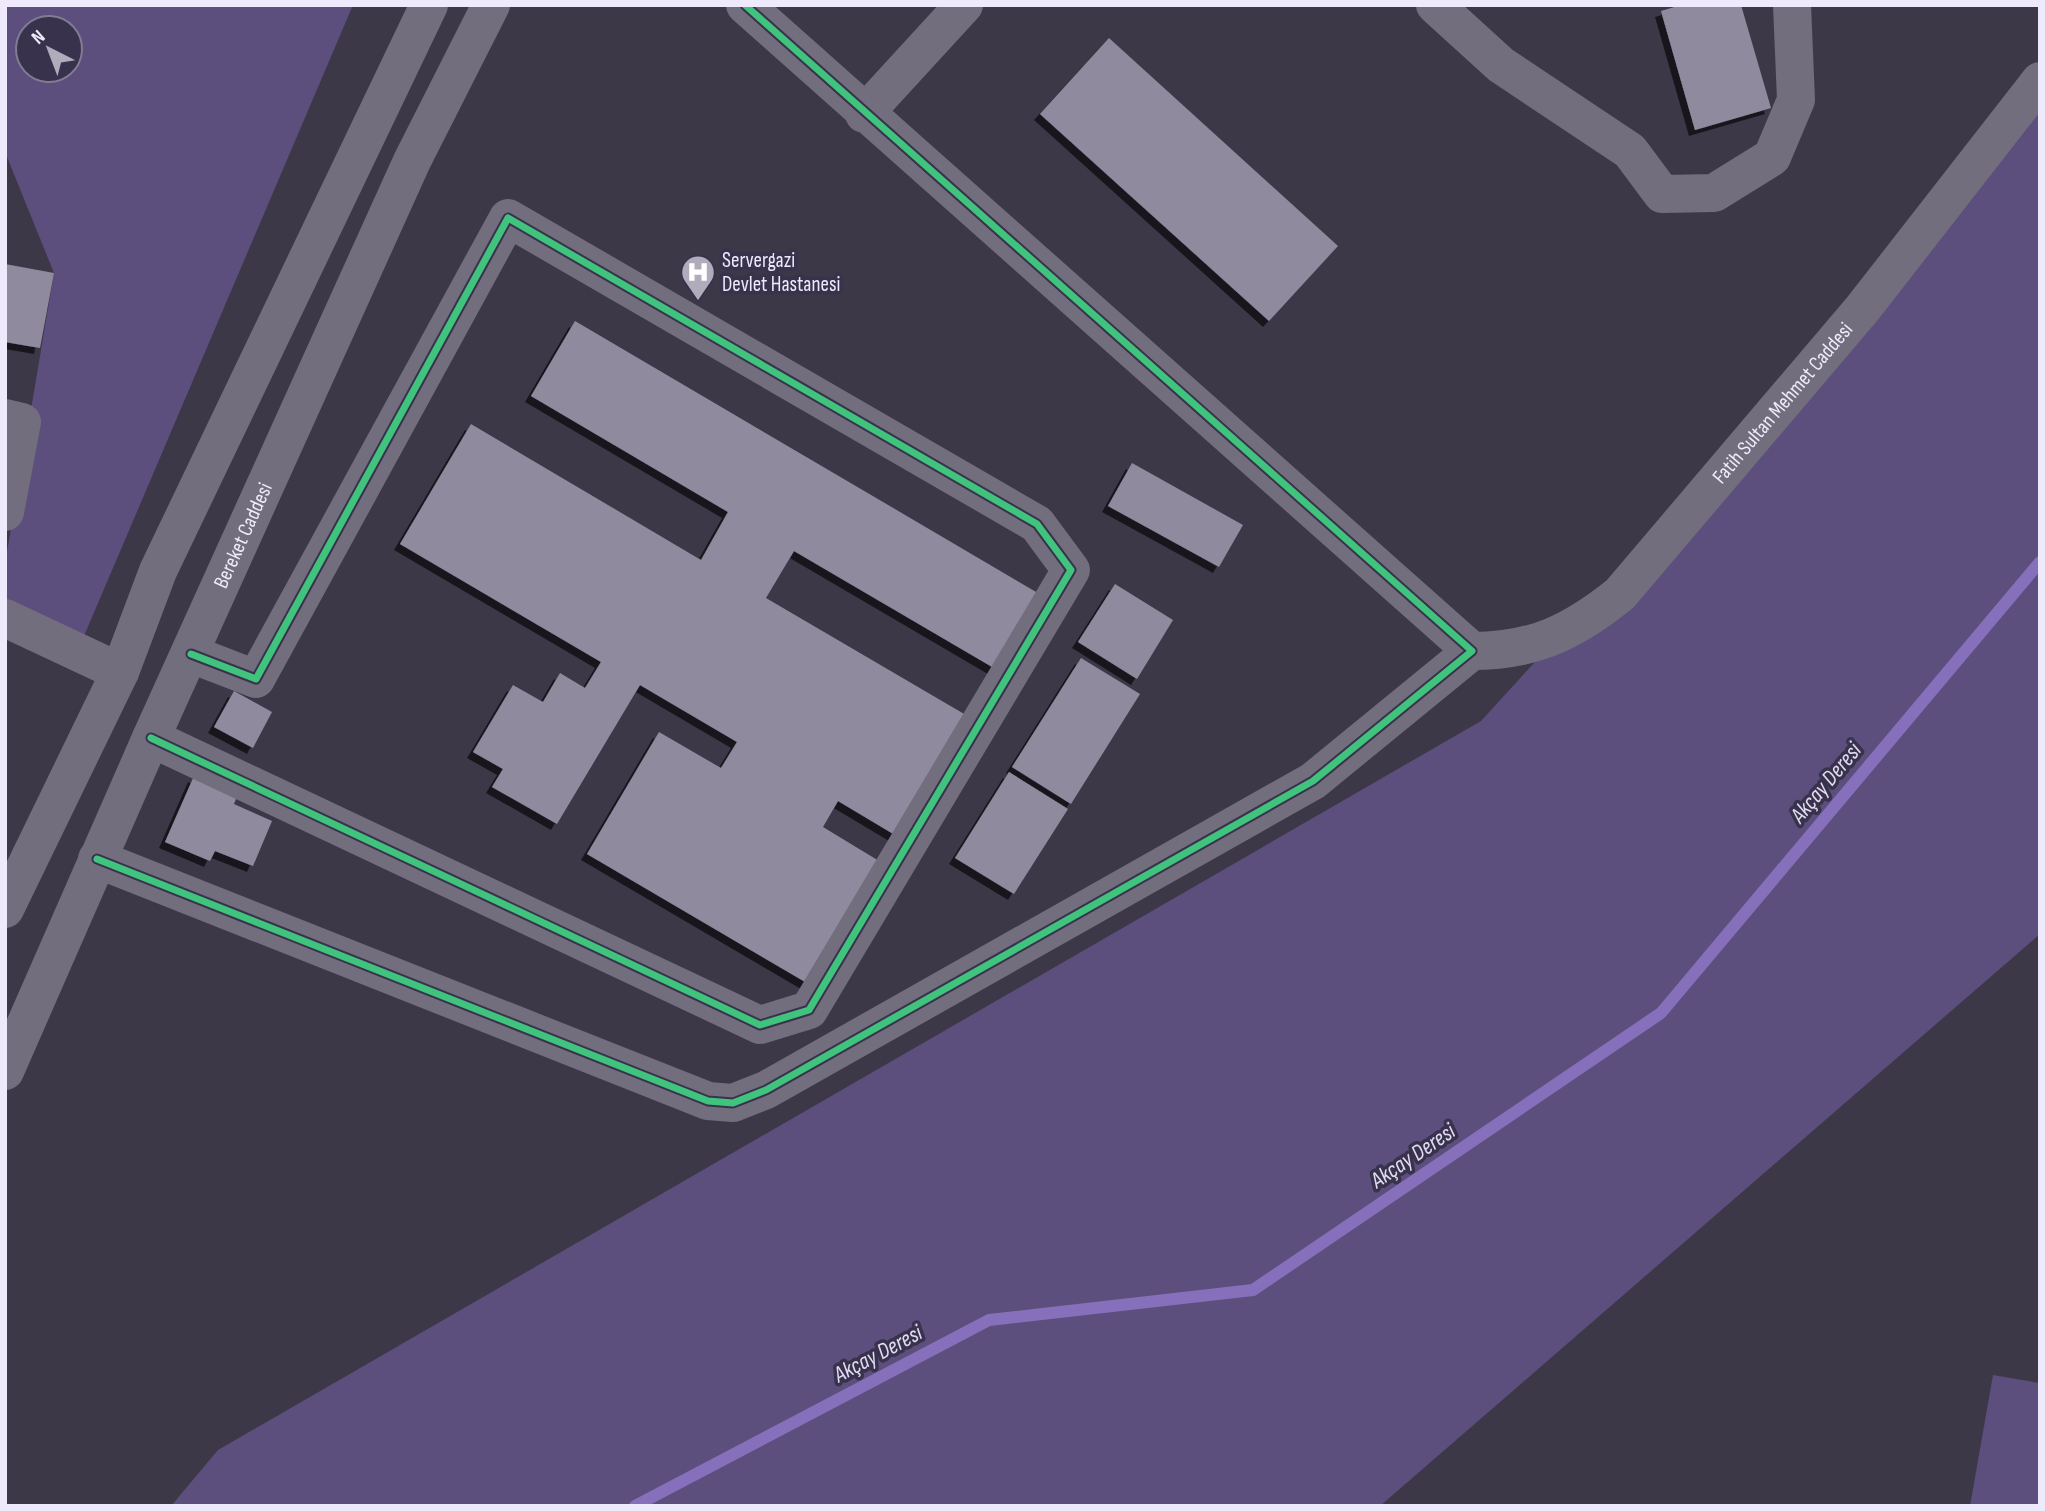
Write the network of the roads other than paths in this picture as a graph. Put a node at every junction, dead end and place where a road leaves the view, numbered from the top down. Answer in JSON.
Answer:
{"nodes":[{"id":1,"x":429,"y":5,"type":"edge"},
{"id":2,"x":491,"y":5,"type":"edge"},
{"id":3,"x":745,"y":5,"type":"edge"},
{"id":4,"x":964,"y":5,"type":"edge"},
{"id":5,"x":1435,"y":5,"type":"edge"},
{"id":6,"x":1792,"y":5,"type":"edge"},
{"id":7,"x":2040,"y":81,"type":"edge"},
{"id":8,"x":864,"y":114,"type":"junction"},
{"id":9,"x":5,"y":418,"type":"edge"},
{"id":10,"x":5,"y":512,"type":"edge"},
{"id":11,"x":5,"y":618,"type":"edge"},
{"id":12,"x":1472,"y":651,"type":"junction"},
{"id":13,"x":191,"y":654,"type":"junction"},
{"id":14,"x":120,"y":672,"type":"junction"},
{"id":15,"x":151,"y":738,"type":"junction"},
{"id":16,"x":97,"y":859,"type":"junction"},
{"id":17,"x":6,"y":905,"type":"edge"},
{"id":18,"x":5,"y":1071,"type":"edge"}],
"edges":[{"from":1,"to":14,"type":"street"},
{"from":2,"to":13,"type":"street","name":"Bereket Caddesi"},
{"from":3,"to":8,"type":"street"},
{"from":4,"to":8,"type":"street"},
{"from":5,"to":6,"type":"street"},
{"from":7,"to":12,"type":"street","name":"Fatih Sultan Mehmet Caddesi"},
{"from":8,"to":12,"type":"street"},
{"from":9,"to":10,"type":"street"},
{"from":11,"to":14,"type":"street"},
{"from":12,"to":16,"type":"street"},
{"from":13,"to":15,"type":"street","name":"Bereket Caddesi"},
{"from":13,"to":15,"type":"street"},
{"from":14,"to":17,"type":"street"},
{"from":15,"to":16,"type":"street","name":"Bereket Caddesi"},
{"from":16,"to":18,"type":"street","name":"Bereket Caddesi"}]}
